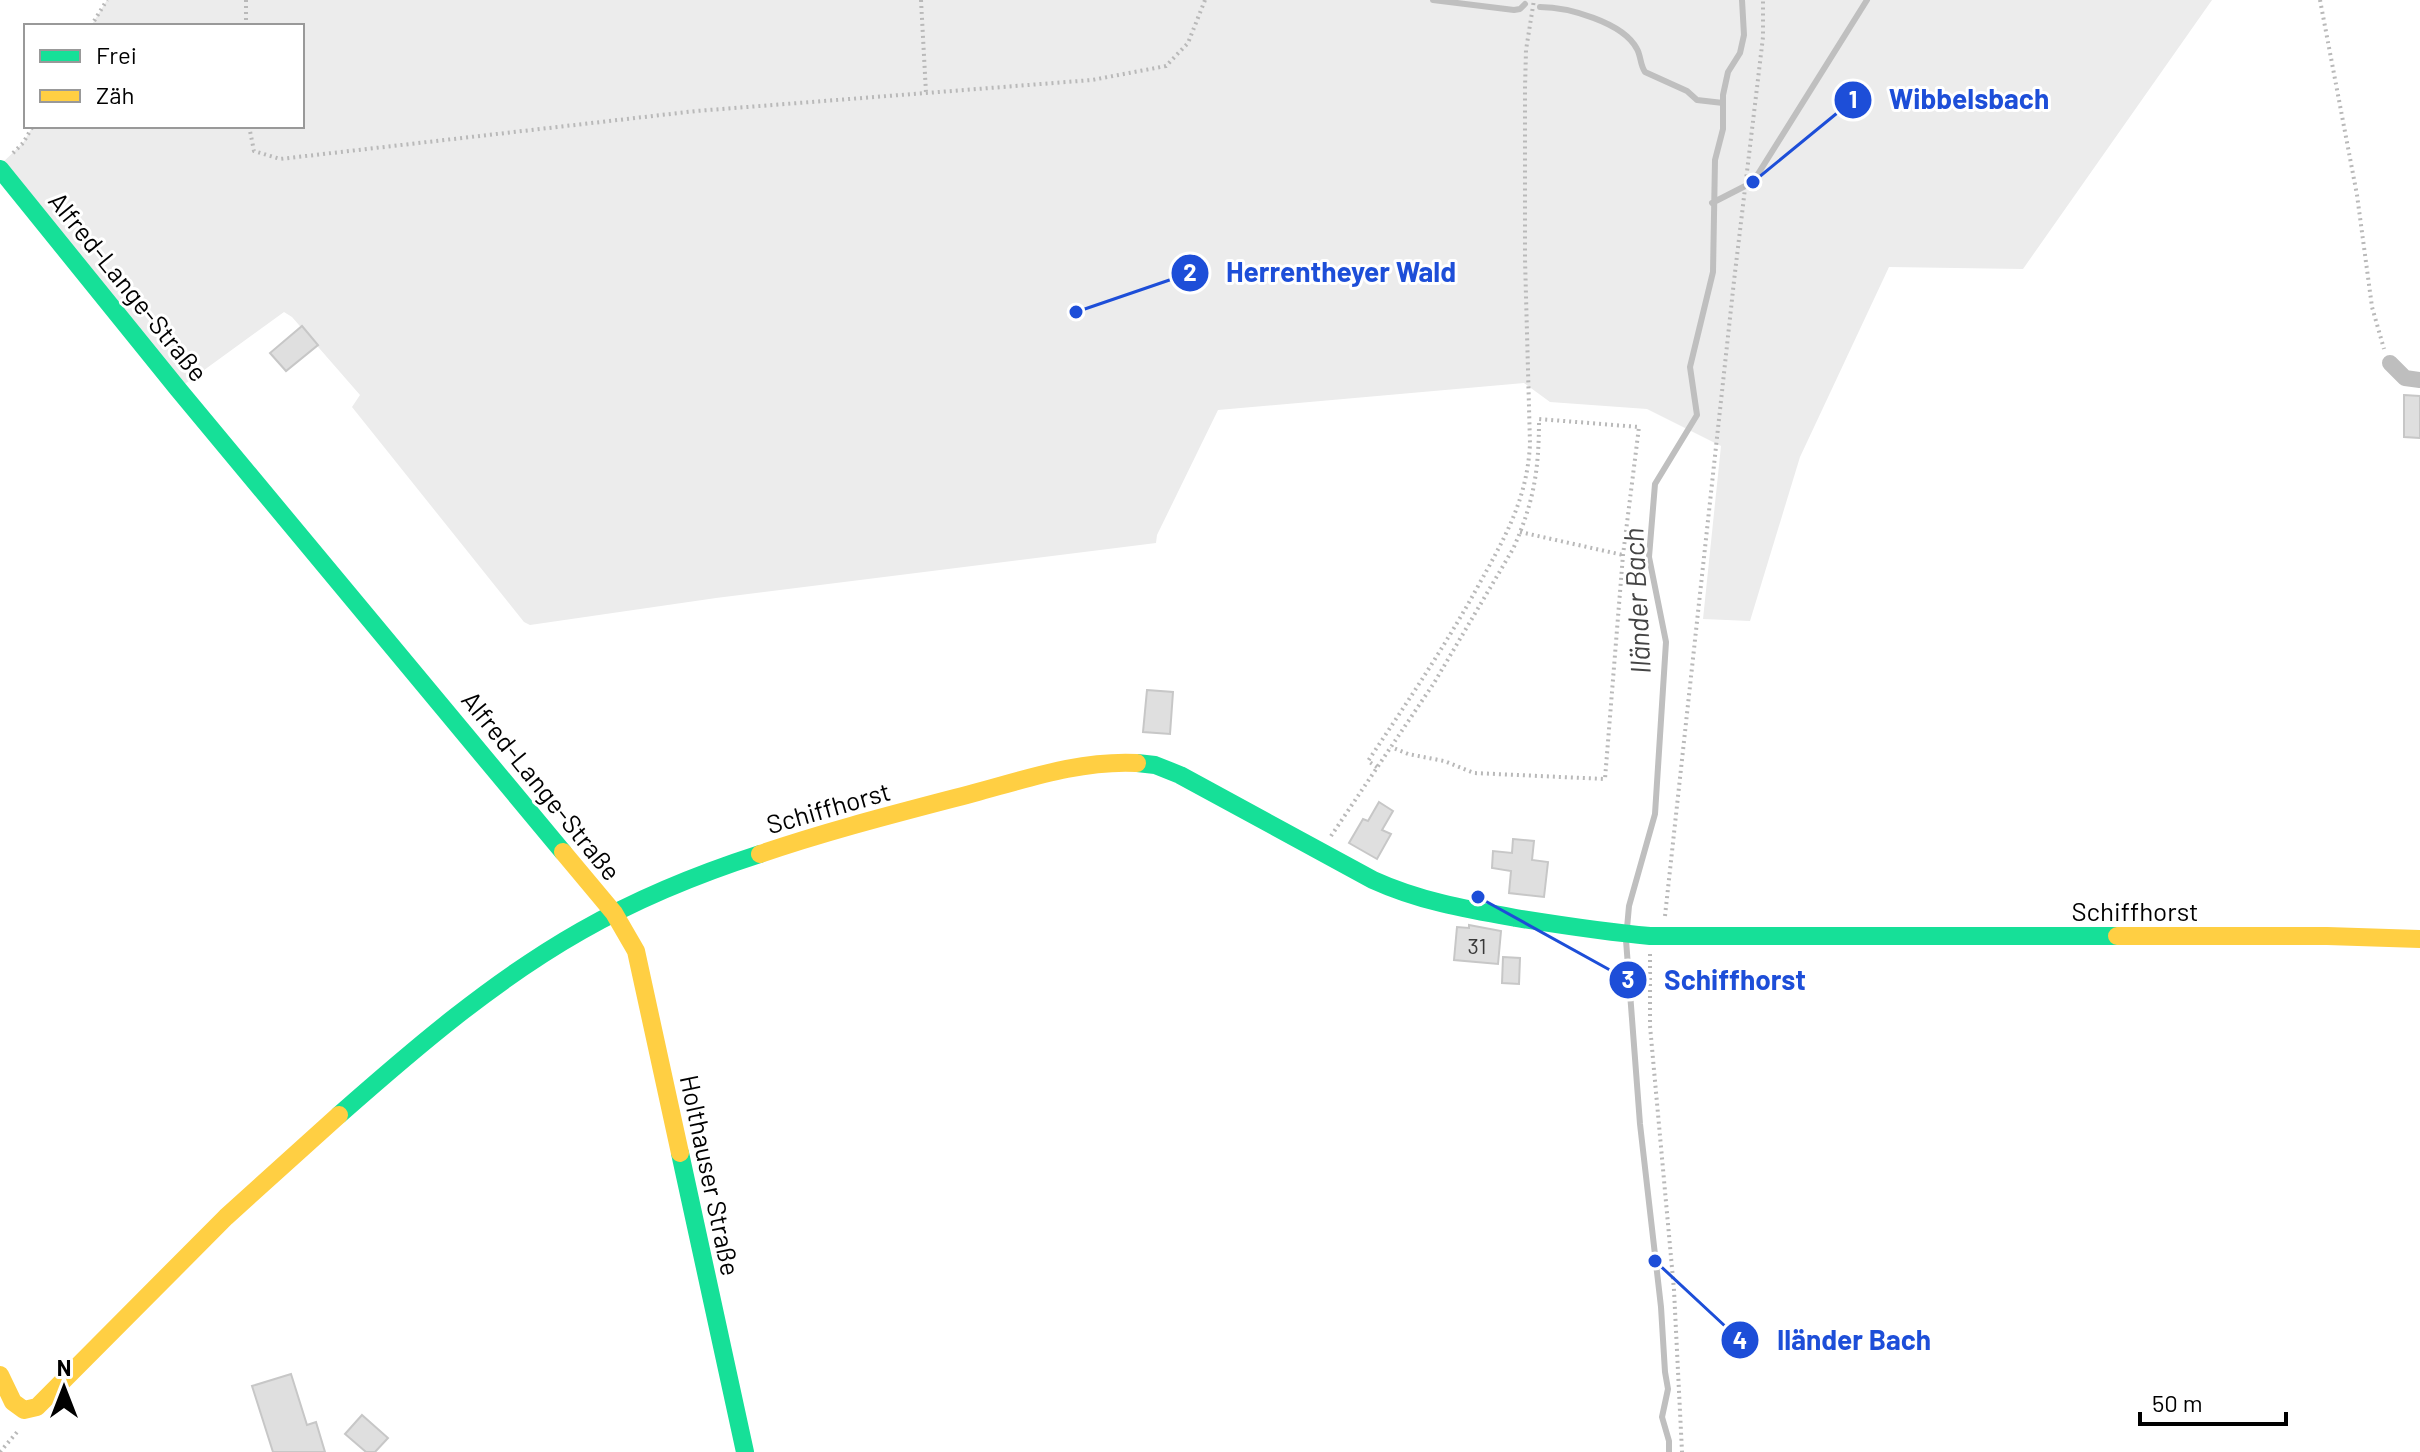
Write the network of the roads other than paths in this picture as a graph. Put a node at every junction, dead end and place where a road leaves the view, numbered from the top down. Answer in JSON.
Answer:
{"nodes":[{"id":1,"x":6,"y":162,"type":"edge"},
{"id":2,"x":2390,"y":363,"type":"road end"},
{"id":3,"x":2420,"y":380,"type":"edge"},
{"id":4,"x":614,"y":913,"type":"junction"},
{"id":5,"x":2420,"y":939,"type":"edge"},
{"id":6,"x":0,"y":1375,"type":"edge"},
{"id":7,"x":745,"y":1452,"type":"edge"}],
"edges":[{"from":1,"to":4,"type":"street","name":"Alfred-Lange-Straße"},
{"from":2,"to":3,"type":"street"},
{"from":4,"to":5,"type":"street","name":"Schiffhorst"},
{"from":4,"to":6,"type":"street","name":"Alfred-Lange-Straße"},
{"from":4,"to":7,"type":"street","name":"Holthauser Straße"}]}
